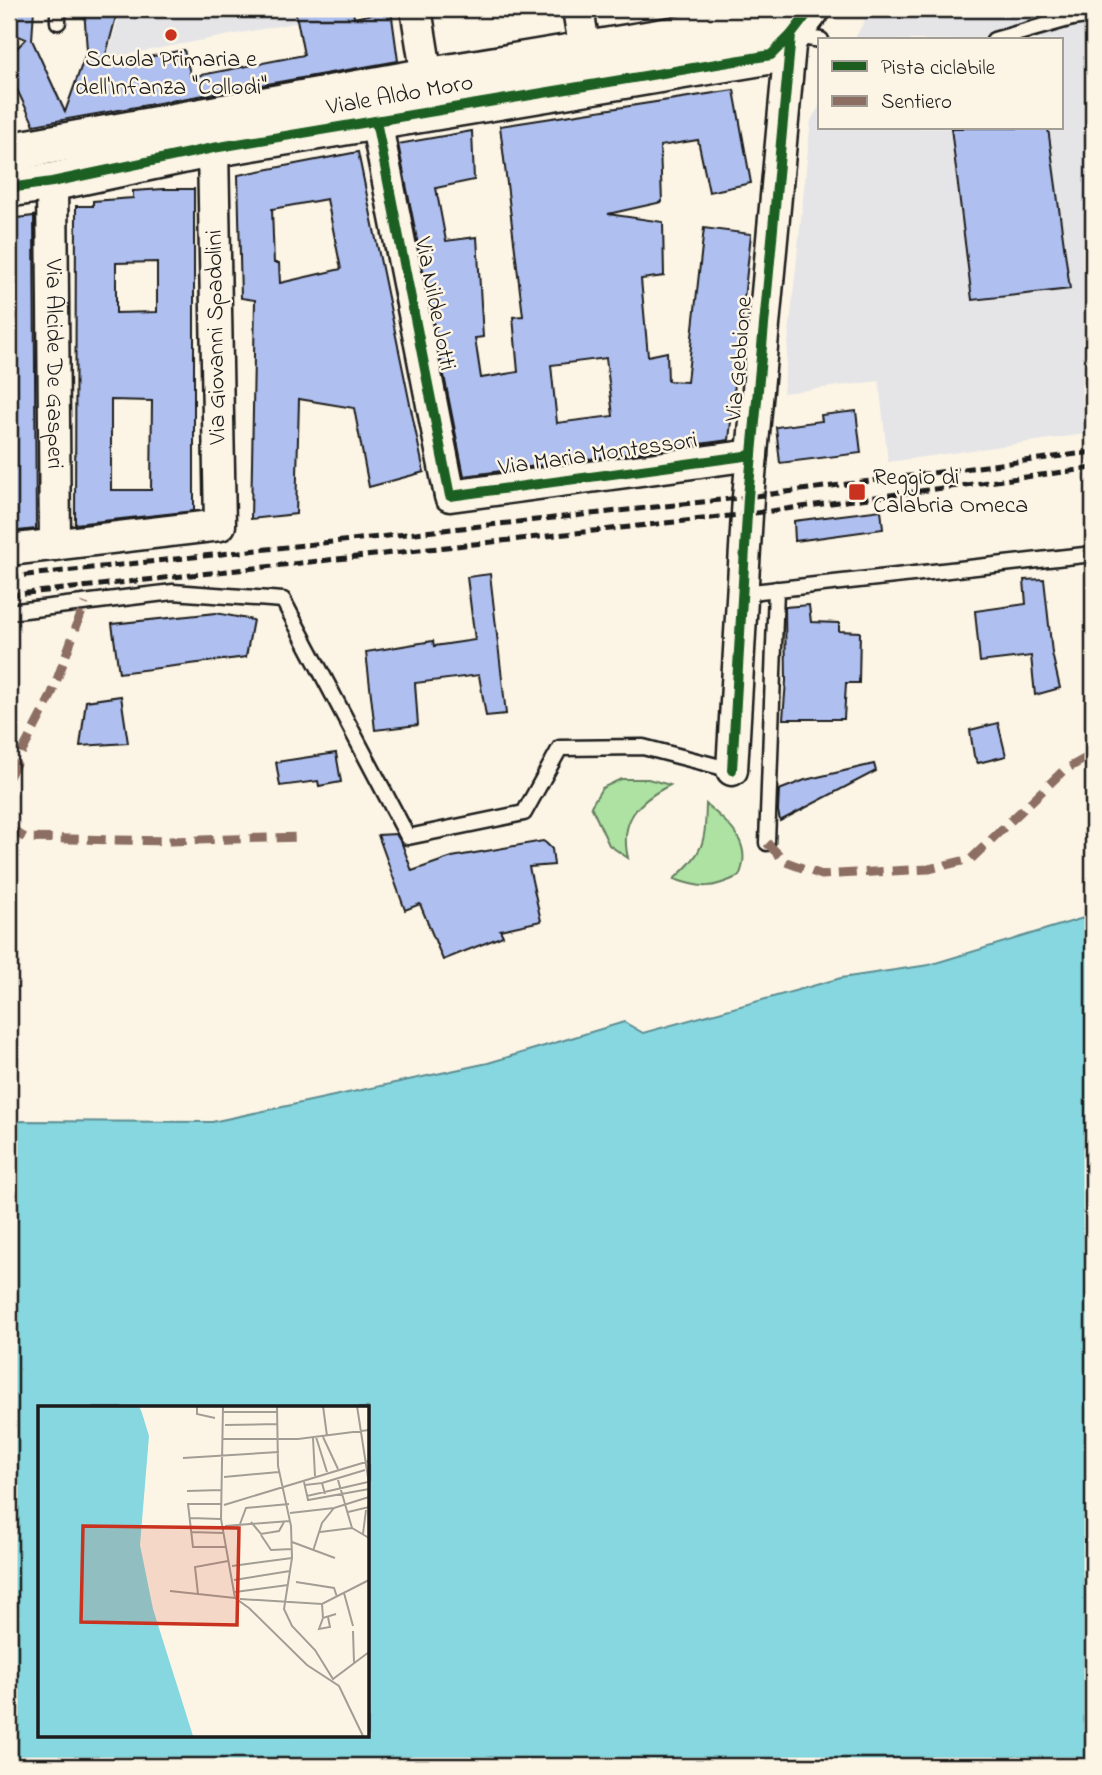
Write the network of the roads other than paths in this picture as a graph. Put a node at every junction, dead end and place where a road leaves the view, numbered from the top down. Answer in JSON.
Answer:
{"nodes":[{"id":1,"x":416,"y":9,"type":"edge"},
{"id":2,"x":578,"y":9,"type":"edge"},
{"id":3,"x":1072,"y":13,"type":"edge"},
{"id":4,"x":1093,"y":15,"type":"edge"},
{"id":5,"x":721,"y":18,"type":"edge"},
{"id":6,"x":807,"y":22,"type":"edge"},
{"id":7,"x":1000,"y":38,"type":"edge"},
{"id":8,"x":585,"y":51,"type":"junction"},
{"id":9,"x":426,"y":77,"type":"junction"},
{"id":10,"x":376,"y":121,"type":"junction"},
{"id":11,"x":213,"y":148,"type":"junction"},
{"id":12,"x":9,"y":152,"type":"edge"},
{"id":13,"x":52,"y":182,"type":"junction"},
{"id":14,"x":9,"y":188,"type":"edge"},
{"id":15,"x":752,"y":455,"type":"junction"},
{"id":16,"x":450,"y":496,"type":"joint"},
{"id":17,"x":55,"y":545,"type":"junction"},
{"id":18,"x":9,"y":550,"type":"edge"},
{"id":19,"x":1093,"y":554,"type":"edge"},
{"id":20,"x":776,"y":589,"type":"junction"},
{"id":21,"x":743,"y":593,"type":"junction"},
{"id":22,"x":9,"y":612,"type":"edge"},
{"id":23,"x":732,"y":770,"type":"joint"},
{"id":24,"x":767,"y":843,"type":"dead end"}],
"edges":[{"from":1,"to":9,"type":"street"},
{"from":2,"to":8,"type":"street"},
{"from":3,"to":4,"type":"lane"},
{"from":3,"to":7,"type":"lane"},
{"from":5,"to":6,"type":"street","name":"Viale Aldo Moro"},
{"from":5,"to":8,"type":"street","name":"Viale Aldo Moro"},
{"from":6,"to":10,"type":"street","name":"Viale Aldo Moro"},
{"from":6,"to":15,"type":"street","name":"Via Gebbione"},
{"from":8,"to":9,"type":"street","name":"Viale Aldo Moro"},
{"from":9,"to":12,"type":"street","name":"Viale Aldo Moro"},
{"from":10,"to":11,"type":"street","name":"Viale Aldo Moro"},
{"from":10,"to":16,"type":"street","name":"Via Nilde Jotti"},
{"from":11,"to":13,"type":"street","name":"Viale Aldo Moro"},
{"from":11,"to":17,"type":"street","name":"Via Giovanni Spadolini"},
{"from":13,"to":14,"type":"street","name":"Viale Aldo Moro"},
{"from":13,"to":17,"type":"street","name":"Via Alcide De Gasperi"},
{"from":15,"to":16,"type":"street","name":"Via Maria Montessori"},
{"from":15,"to":21,"type":"street","name":"Via Gebbione"},
{"from":17,"to":18,"type":"street"},
{"from":19,"to":20,"type":"lane"},
{"from":20,"to":21,"type":"lane"},
{"from":20,"to":24,"type":"lane"},
{"from":21,"to":23,"type":"street","name":"Via Gebbione"},
{"from":22,"to":23,"type":"lane"}]}
